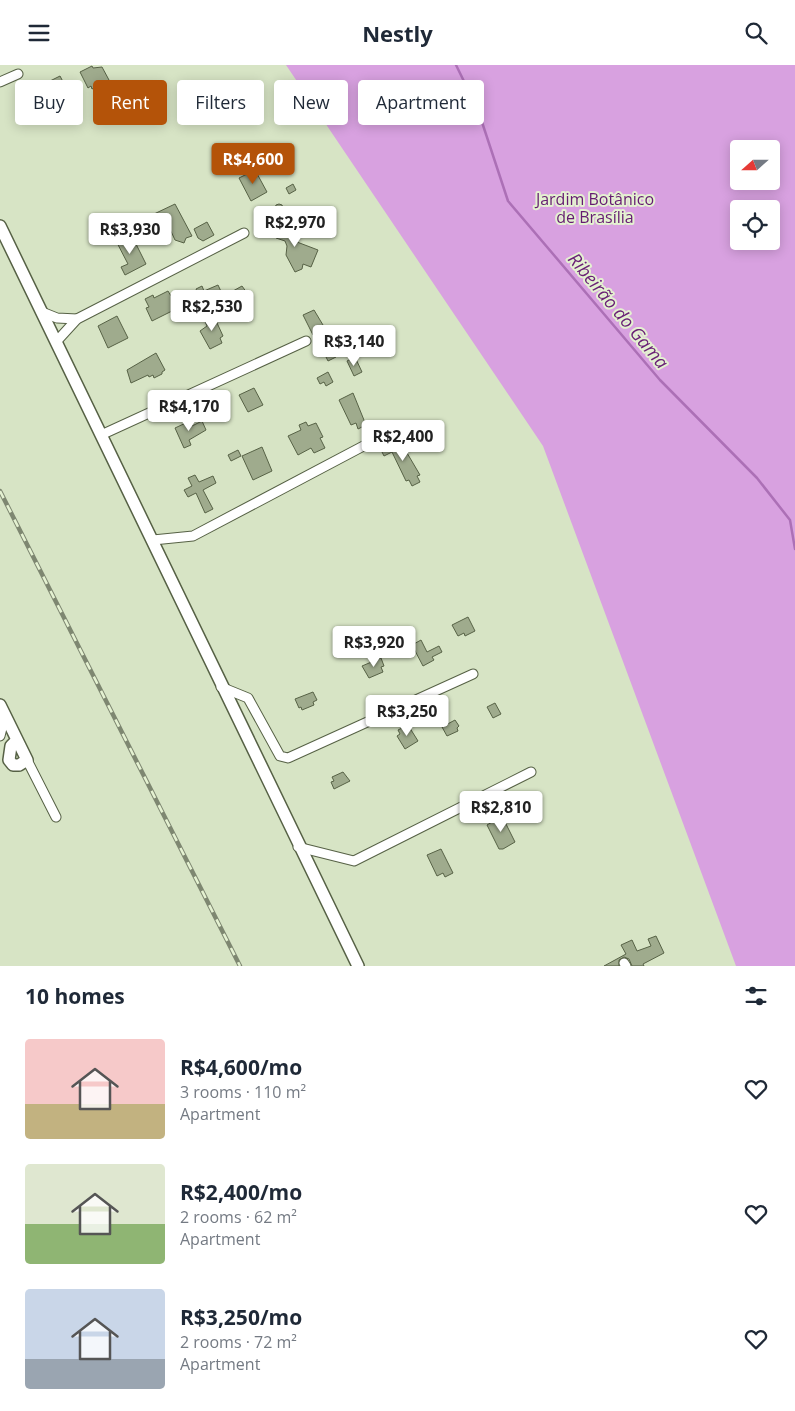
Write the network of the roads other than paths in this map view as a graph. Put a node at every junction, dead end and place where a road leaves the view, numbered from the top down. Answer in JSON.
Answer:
{"nodes":[{"id":1,"x":18,"y":74,"type":"dead end"},
{"id":2,"x":0,"y":83,"type":"edge"},
{"id":3,"x":0,"y":226,"type":"edge"},
{"id":4,"x":244,"y":233,"type":"dead end"},
{"id":5,"x":42,"y":312,"type":"junction"},
{"id":6,"x":77,"y":319,"type":"junction"},
{"id":7,"x":56,"y":341,"type":"junction"},
{"id":8,"x":306,"y":341,"type":"dead end"},
{"id":9,"x":101,"y":435,"type":"junction"},
{"id":10,"x":371,"y":442,"type":"dead end"},
{"id":11,"x":153,"y":540,"type":"junction"},
{"id":12,"x":473,"y":674,"type":"dead end"},
{"id":13,"x":221,"y":687,"type":"junction"},
{"id":14,"x":3,"y":710,"type":"edge"},
{"id":15,"x":0,"y":736,"type":"edge"},
{"id":16,"x":17,"y":740,"type":"junction"},
{"id":17,"x":27,"y":760,"type":"junction"},
{"id":18,"x":531,"y":772,"type":"dead end"},
{"id":19,"x":56,"y":817,"type":"dead end"},
{"id":20,"x":298,"y":847,"type":"junction"},
{"id":21,"x":358,"y":966,"type":"edge"}],
"edges":[{"from":1,"to":2,"type":"street"},
{"from":3,"to":5,"type":"street"},
{"from":4,"to":6,"type":"street"},
{"from":5,"to":6,"type":"street"},
{"from":5,"to":7,"type":"street"},
{"from":6,"to":7,"type":"street"},
{"from":7,"to":9,"type":"street"},
{"from":8,"to":9,"type":"street"},
{"from":9,"to":11,"type":"street"},
{"from":10,"to":11,"type":"street"},
{"from":11,"to":13,"type":"street"},
{"from":12,"to":13,"type":"street"},
{"from":13,"to":20,"type":"street"},
{"from":14,"to":15,"type":"street"},
{"from":14,"to":16,"type":"street"},
{"from":16,"to":17,"type":"street"},
{"from":16,"to":17,"type":"street"},
{"from":17,"to":19,"type":"street"},
{"from":18,"to":20,"type":"street"},
{"from":20,"to":21,"type":"street"}]}
